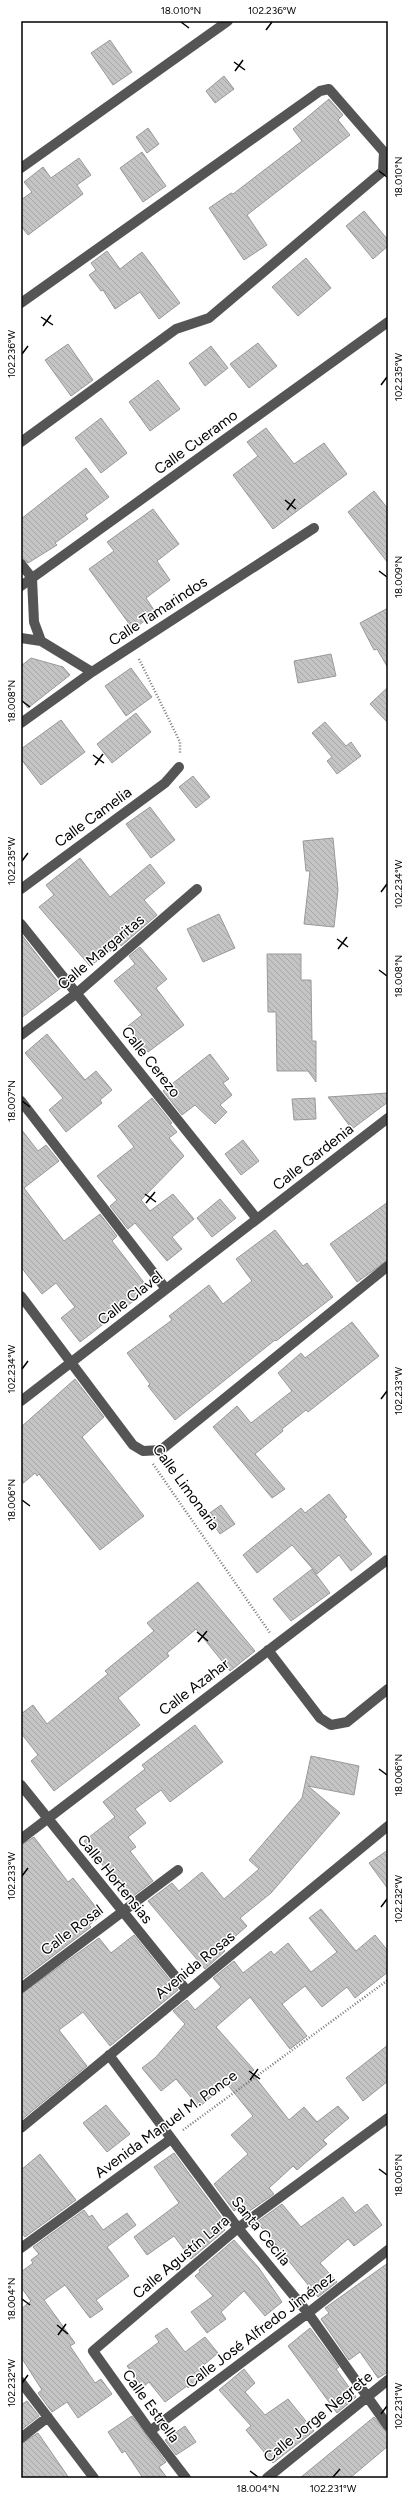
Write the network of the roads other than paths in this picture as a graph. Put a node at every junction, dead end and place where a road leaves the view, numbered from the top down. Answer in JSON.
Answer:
{"nodes":[{"id":1,"x":228,"y":21,"type":"edge"},
{"id":2,"x":21,"y":168,"type":"edge"},
{"id":3,"x":21,"y":303,"type":"edge"},
{"id":4,"x":388,"y":322,"type":"edge"},
{"id":5,"x":21,"y":442,"type":"edge"},
{"id":6,"x":314,"y":528,"type":"dead end"},
{"id":7,"x":21,"y":564,"type":"edge"},
{"id":8,"x":32,"y":578,"type":"junction"},
{"id":9,"x":21,"y":586,"type":"edge"},
{"id":10,"x":21,"y":638,"type":"edge"},
{"id":11,"x":41,"y":641,"type":"junction"},
{"id":12,"x":92,"y":672,"type":"junction"},
{"id":13,"x":21,"y":723,"type":"edge"},
{"id":14,"x":179,"y":767,"type":"road end"},
{"id":15,"x":21,"y":888,"type":"edge"},
{"id":16,"x":197,"y":889,"type":"dead end"},
{"id":17,"x":21,"y":924,"type":"edge"},
{"id":18,"x":77,"y":993,"type":"junction"},
{"id":19,"x":21,"y":1034,"type":"edge"},
{"id":20,"x":21,"y":1101,"type":"edge"},
{"id":21,"x":388,"y":1118,"type":"edge"},
{"id":22,"x":257,"y":1219,"type":"junction"},
{"id":23,"x":388,"y":1266,"type":"edge"},
{"id":24,"x":166,"y":1289,"type":"junction"},
{"id":25,"x":21,"y":1296,"type":"edge"},
{"id":26,"x":71,"y":1362,"type":"junction"},
{"id":27,"x":21,"y":1400,"type":"edge"},
{"id":28,"x":387,"y":1560,"type":"dead end"},
{"id":29,"x":268,"y":1650,"type":"junction"},
{"id":30,"x":388,"y":1689,"type":"edge"},
{"id":31,"x":21,"y":1785,"type":"edge"},
{"id":32,"x":48,"y":1819,"type":"junction"},
{"id":33,"x":388,"y":1826,"type":"edge"},
{"id":34,"x":21,"y":1839,"type":"edge"},
{"id":35,"x":178,"y":1870,"type":"dead end"},
{"id":36,"x":122,"y":1911,"type":"junction"},
{"id":37,"x":21,"y":1988,"type":"edge"},
{"id":38,"x":187,"y":1991,"type":"junction"},
{"id":39,"x":109,"y":2056,"type":"junction"},
{"id":40,"x":388,"y":2118,"type":"edge"},
{"id":41,"x":21,"y":2128,"type":"edge"},
{"id":42,"x":171,"y":2139,"type":"junction"},
{"id":43,"x":238,"y":2228,"type":"junction"},
{"id":44,"x":21,"y":2248,"type":"edge"},
{"id":45,"x":388,"y":2250,"type":"edge"},
{"id":46,"x":308,"y":2314,"type":"junction"},
{"id":47,"x":93,"y":2351,"type":"joint"},
{"id":48,"x":388,"y":2380,"type":"edge"},
{"id":49,"x":21,"y":2382,"type":"edge"},
{"id":50,"x":366,"y":2397,"type":"junction"},
{"id":51,"x":48,"y":2417,"type":"junction"},
{"id":52,"x":388,"y":2426,"type":"edge"},
{"id":53,"x":150,"y":2432,"type":"junction"},
{"id":54,"x":21,"y":2438,"type":"edge"},
{"id":55,"x":94,"y":2478,"type":"edge"},
{"id":56,"x":186,"y":2478,"type":"edge"},
{"id":57,"x":267,"y":2478,"type":"edge"}],
"edges":[{"from":1,"to":2,"type":"street"},
{"from":3,"to":5,"type":"street"},
{"from":4,"to":8,"type":"street","name":"Calle Cueramo"},
{"from":6,"to":12,"type":"street","name":"Calle Tamarindos"},
{"from":7,"to":8,"type":"street"},
{"from":8,"to":9,"type":"street","name":"Calle Cueramo"},
{"from":8,"to":11,"type":"street"},
{"from":10,"to":11,"type":"street"},
{"from":11,"to":12,"type":"street"},
{"from":12,"to":13,"type":"street","name":"Calle Tamarindos"},
{"from":14,"to":15,"type":"street","name":"Calle Camelia"},
{"from":16,"to":18,"type":"street","name":"Calle Margaritas"},
{"from":17,"to":18,"type":"street","name":"Calle Cerezo"},
{"from":18,"to":19,"type":"street","name":"Calle Margaritas"},
{"from":18,"to":22,"type":"street","name":"Calle Cerezo"},
{"from":20,"to":24,"type":"street"},
{"from":21,"to":22,"type":"street","name":"Calle Gardenia"},
{"from":22,"to":24,"type":"street","name":"Calle Clavel"},
{"from":23,"to":26,"type":"street","name":"Calle Limonaria"},
{"from":24,"to":26,"type":"street","name":"Calle Clavel"},
{"from":25,"to":26,"type":"street","name":"Calle Limonaria"},
{"from":26,"to":27,"type":"street","name":"Calle Clavel"},
{"from":28,"to":29,"type":"street","name":"Calle Azahar"},
{"from":29,"to":30,"type":"street"},
{"from":29,"to":32,"type":"street","name":"Calle Azahar"},
{"from":31,"to":32,"type":"street","name":"Calle Hortensias"},
{"from":32,"to":34,"type":"street","name":"Calle Azahar"},
{"from":32,"to":36,"type":"street","name":"Calle Hortensias"},
{"from":33,"to":38,"type":"street","name":"Avenida Rosas"},
{"from":35,"to":36,"type":"street","name":"Calle Rosal"},
{"from":36,"to":37,"type":"street","name":"Calle Rosal"},
{"from":36,"to":38,"type":"street","name":"Calle Hortensias"},
{"from":38,"to":39,"type":"street","name":"Avenida Rosas"},
{"from":39,"to":41,"type":"street","name":"Avenida Rosas"},
{"from":39,"to":42,"type":"street","name":"Santa Cecila"},
{"from":40,"to":43,"type":"street","name":"Calle Agustín Lara"},
{"from":42,"to":43,"type":"street","name":"Santa Cecila"},
{"from":42,"to":44,"type":"street","name":"Avenida Manuel M. Ponce"},
{"from":43,"to":46,"type":"street","name":"Santa Cecila"},
{"from":43,"to":47,"type":"street","name":"Calle Agustín Lara"},
{"from":45,"to":46,"type":"street","name":"Calle José Alfredo Jiménez"},
{"from":46,"to":50,"type":"street","name":"Santa Cecila"},
{"from":46,"to":53,"type":"street","name":"Calle José Alfredo Jiménez"},
{"from":47,"to":53,"type":"street","name":"Calle Estrella"},
{"from":48,"to":50,"type":"street","name":"Calle Jorge Negrete"},
{"from":49,"to":51,"type":"street"},
{"from":50,"to":52,"type":"street","name":"Santa Cecila"},
{"from":50,"to":57,"type":"street","name":"Calle Jorge Negrete"},
{"from":51,"to":54,"type":"street"},
{"from":51,"to":55,"type":"street"},
{"from":53,"to":56,"type":"street","name":"Calle Estrella"}]}
